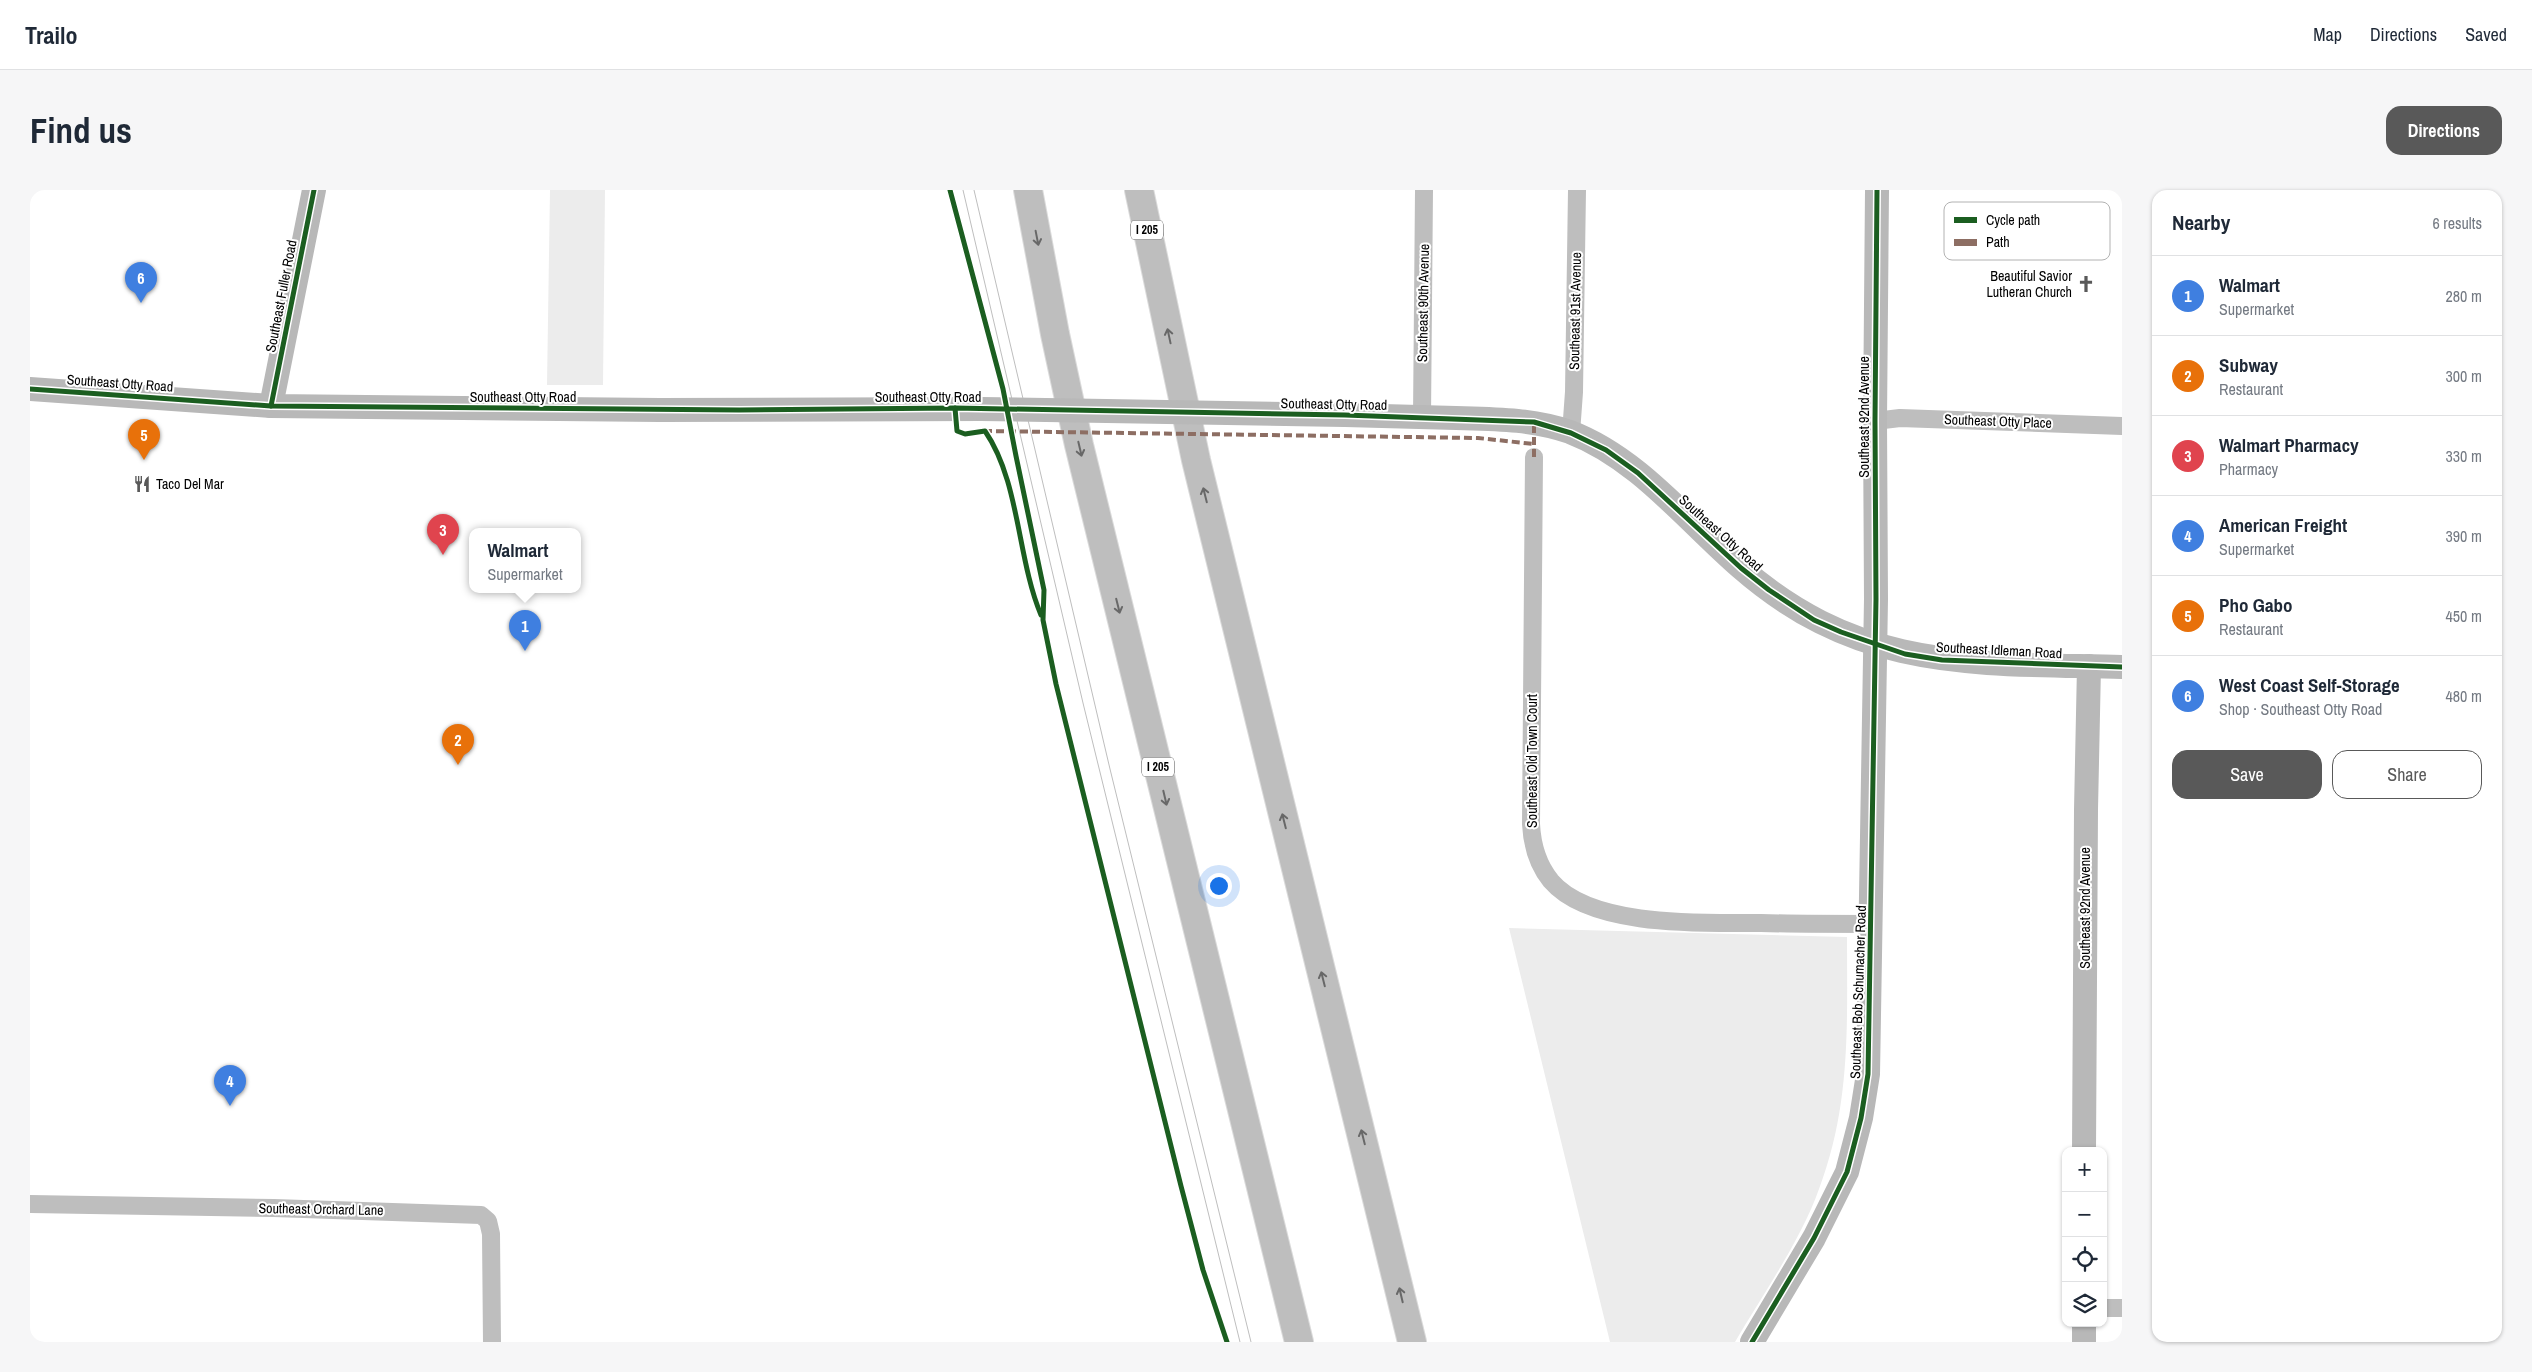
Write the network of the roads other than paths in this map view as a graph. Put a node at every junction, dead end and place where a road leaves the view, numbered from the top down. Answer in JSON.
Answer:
{"nodes":[{"id":1,"x":314,"y":190,"type":"edge"},
{"id":2,"x":1028,"y":190,"type":"edge"},
{"id":3,"x":1139,"y":190,"type":"edge"},
{"id":4,"x":1155,"y":190,"type":"edge"},
{"id":5,"x":1424,"y":190,"type":"edge"},
{"id":6,"x":1577,"y":190,"type":"edge"},
{"id":7,"x":1877,"y":190,"type":"edge"},
{"id":8,"x":1155,"y":270,"type":"junction"},
{"id":9,"x":30,"y":389,"type":"edge"},
{"id":10,"x":271,"y":406,"type":"junction"},
{"id":11,"x":1422,"y":417,"type":"junction"},
{"id":12,"x":1874,"y":421,"type":"junction"},
{"id":13,"x":2122,"y":426,"type":"edge"},
{"id":14,"x":1571,"y":433,"type":"junction"},
{"id":15,"x":1534,"y":457,"type":"dead end"},
{"id":16,"x":1876,"y":645,"type":"junction"},
{"id":17,"x":2089,"y":666,"type":"junction"},
{"id":18,"x":2122,"y":667,"type":"edge"},
{"id":19,"x":1871,"y":924,"type":"junction"},
{"id":20,"x":2084,"y":1147,"type":"edge"},
{"id":21,"x":30,"y":1204,"type":"edge"},
{"id":22,"x":2107,"y":1308,"type":"edge"},
{"id":23,"x":2122,"y":1308,"type":"edge"},
{"id":24,"x":2084,"y":1327,"type":"edge"},
{"id":25,"x":492,"y":1342,"type":"edge"},
{"id":26,"x":1299,"y":1342,"type":"edge"},
{"id":27,"x":1412,"y":1342,"type":"edge"},
{"id":28,"x":1752,"y":1342,"type":"edge"},
{"id":29,"x":2084,"y":1342,"type":"edge"}],
"edges":[{"from":1,"to":10,"type":"street","name":"Southeast Fuller Road"},
{"from":2,"to":26,"type":"highway","number":"I 205","one_way":true},
{"from":3,"to":8,"type":"highway","number":"I 205"},
{"from":4,"to":8,"type":"highway"},
{"from":5,"to":11,"type":"street","name":"Southeast 90th Avenue"},
{"from":6,"to":14,"type":"street","name":"Southeast 91st Avenue"},
{"from":7,"to":12,"type":"street","name":"Southeast 92nd Avenue"},
{"from":27,"to":8,"type":"highway","number":"I 205","one_way":true},
{"from":9,"to":10,"type":"street","name":"Southeast Otty Road"},
{"from":10,"to":11,"type":"street","name":"Southeast Otty Road","bridge":true},
{"from":11,"to":14,"type":"street","name":"Southeast Otty Road"},
{"from":12,"to":13,"type":"street","name":"Southeast Otty Place"},
{"from":12,"to":16,"type":"street","name":"Southeast 92nd Avenue"},
{"from":14,"to":16,"type":"street","name":"Southeast Otty Road"},
{"from":15,"to":19,"type":"street","name":"Southeast Old Town Court"},
{"from":16,"to":17,"type":"street","name":"Southeast Idleman Road"},
{"from":16,"to":19,"type":"street","name":"Southeast Bob Schumacher Road"},
{"from":17,"to":18,"type":"street","name":"Southeast Idleman Road"},
{"from":17,"to":20,"type":"street","name":"Southeast 92nd Avenue"},
{"from":19,"to":28,"type":"street","name":"Southeast Bob Schumacher Road"},
{"from":21,"to":25,"type":"street","name":"Southeast Orchard Lane"},
{"from":22,"to":23,"type":"street"},
{"from":24,"to":29,"type":"street"}]}
